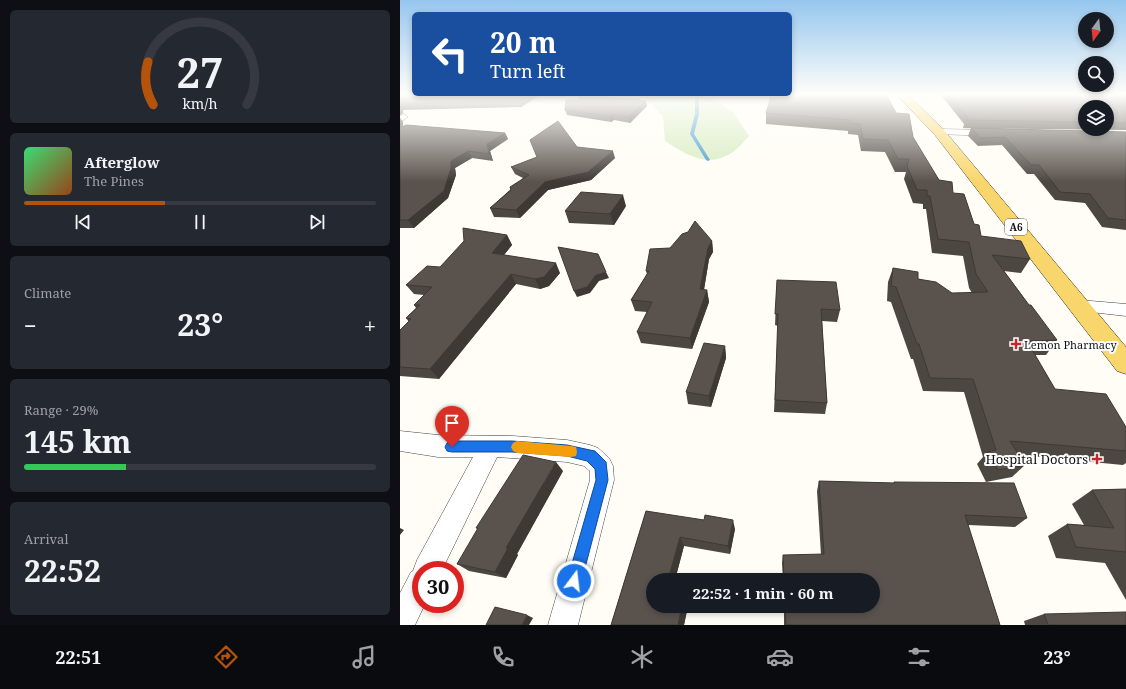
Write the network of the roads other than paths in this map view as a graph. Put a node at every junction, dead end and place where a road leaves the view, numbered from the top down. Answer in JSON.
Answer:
{"nodes":[{"id":1,"x":930,"y":123,"type":"edge"},
{"id":2,"x":939,"y":132,"type":"junction"},
{"id":3,"x":1003,"y":133,"type":"edge"},
{"id":4,"x":1080,"y":306,"type":"junction"},
{"id":5,"x":1126,"y":310,"type":"edge"},
{"id":6,"x":1126,"y":364,"type":"edge"},
{"id":7,"x":400,"y":441,"type":"edge"},
{"id":8,"x":490,"y":447,"type":"junction"},
{"id":9,"x":432,"y":561,"type":"edge"},
{"id":10,"x":412,"y":600,"type":"edge"},
{"id":11,"x":400,"y":624,"type":"edge"},
{"id":12,"x":563,"y":625,"type":"edge"}],
"edges":[{"from":1,"to":2,"type":"main road","number":"A6"},
{"from":2,"to":3,"type":"street"},
{"from":2,"to":4,"type":"main road","number":"A6"},
{"from":4,"to":5,"type":"street"},
{"from":4,"to":6,"type":"main road","number":"A6"},
{"from":7,"to":8,"type":"street"},
{"from":8,"to":9,"type":"street"},
{"from":8,"to":12,"type":"street"},
{"from":10,"to":11,"type":"street"}]}
